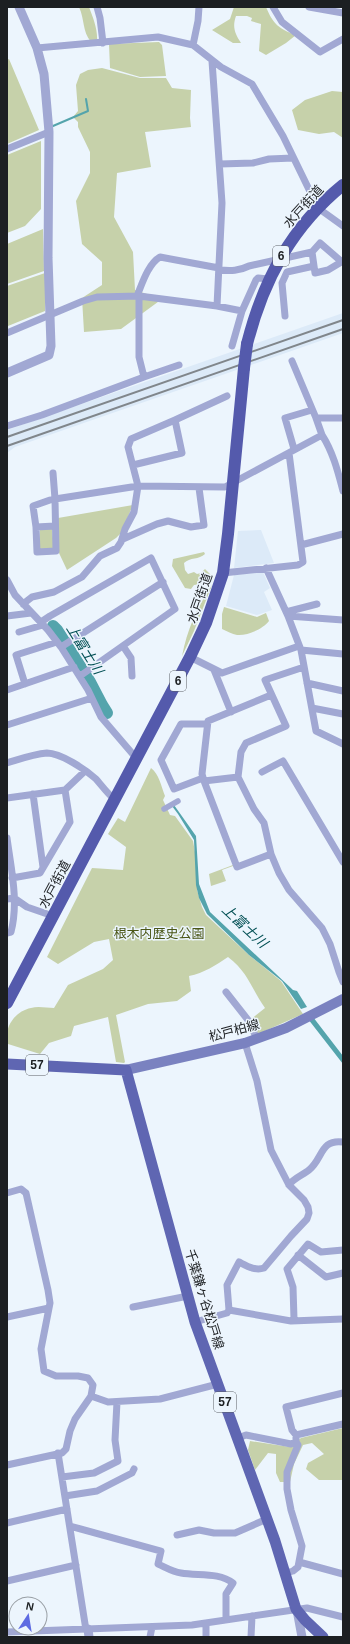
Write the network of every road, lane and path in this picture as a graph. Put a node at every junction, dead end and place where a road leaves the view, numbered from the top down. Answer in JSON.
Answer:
{"nodes":[{"id":1,"x":19,"y":7,"type":"edge"},
{"id":2,"x":97,"y":7,"type":"edge"},
{"id":3,"x":199,"y":7,"type":"edge"},
{"id":4,"x":273,"y":7,"type":"edge"},
{"id":5,"x":309,"y":7,"type":"edge"},
{"id":6,"x":343,"y":13,"type":"edge"},
{"id":7,"x":343,"y":39,"type":"edge"},
{"id":8,"x":103,"y":43,"type":"junction"},
{"id":9,"x":193,"y":45,"type":"junction"},
{"id":10,"x":37,"y":48,"type":"junction"},
{"id":11,"x":212,"y":61,"type":"junction"},
{"id":12,"x":49,"y":132,"type":"junction"},
{"id":13,"x":7,"y":149,"type":"edge"},
{"id":14,"x":293,"y":158,"type":"junction"},
{"id":15,"x":220,"y":164,"type":"junction"},
{"id":16,"x":343,"y":185,"type":"edge"},
{"id":17,"x":318,"y":208,"type":"junction"},
{"id":18,"x":343,"y":226,"type":"edge"},
{"id":19,"x":312,"y":252,"type":"junction"},
{"id":20,"x":279,"y":259,"type":"junction"},
{"id":21,"x":343,"y":262,"type":"edge"},
{"id":22,"x":314,"y":266,"type":"junction"},
{"id":23,"x":219,"y":269,"type":"junction"},
{"id":24,"x":269,"y":279,"type":"junction"},
{"id":25,"x":138,"y":296,"type":"junction"},
{"id":26,"x":217,"y":306,"type":"junction"},
{"id":27,"x":242,"y":311,"type":"junction"},
{"id":28,"x":49,"y":315,"type":"junction"},
{"id":29,"x":285,"y":316,"type":"dead end"},
{"id":30,"x":7,"y":333,"type":"edge"},
{"id":31,"x":232,"y":346,"type":"dead end"},
{"id":32,"x":292,"y":361,"type":"dead end"},
{"id":33,"x":179,"y":365,"type":"dead end"},
{"id":34,"x":7,"y":373,"type":"edge"},
{"id":35,"x":144,"y":377,"type":"junction"},
{"id":36,"x":227,"y":396,"type":"dead end"},
{"id":37,"x":312,"y":410,"type":"junction"},
{"id":38,"x":316,"y":418,"type":"junction"},
{"id":39,"x":343,"y":418,"type":"edge"},
{"id":40,"x":175,"y":420,"type":"junction"},
{"id":41,"x":7,"y":426,"type":"edge"},
{"id":42,"x":322,"y":435,"type":"junction"},
{"id":43,"x":291,"y":451,"type":"junction"},
{"id":44,"x":133,"y":465,"type":"junction"},
{"id":45,"x":53,"y":473,"type":"dead end"},
{"id":46,"x":233,"y":482,"type":"junction"},
{"id":47,"x":138,"y":486,"type":"junction"},
{"id":48,"x":199,"y":488,"type":"junction"},
{"id":49,"x":343,"y":491,"type":"edge"},
{"id":50,"x":53,"y":500,"type":"junction"},
{"id":51,"x":55,"y":526,"type":"junction"},
{"id":52,"x":36,"y":527,"type":"junction"},
{"id":53,"x":343,"y":534,"type":"edge"},
{"id":54,"x":123,"y":539,"type":"junction"},
{"id":55,"x":301,"y":545,"type":"junction"},
{"id":56,"x":266,"y":568,"type":"junction"},
{"id":57,"x":223,"y":573,"type":"junction"},
{"id":58,"x":7,"y":580,"type":"edge"},
{"id":59,"x":163,"y":582,"type":"junction"},
{"id":60,"x":26,"y":602,"type":"junction"},
{"id":61,"x":317,"y":604,"type":"dead end"},
{"id":62,"x":31,"y":613,"type":"junction"},
{"id":63,"x":287,"y":614,"type":"junction"},
{"id":64,"x":7,"y":616,"type":"edge"},
{"id":65,"x":343,"y":620,"type":"edge"},
{"id":66,"x":42,"y":624,"type":"junction"},
{"id":67,"x":19,"y":632,"type":"dead end"},
{"id":68,"x":59,"y":644,"type":"junction"},
{"id":69,"x":123,"y":646,"type":"junction"},
{"id":70,"x":300,"y":648,"type":"junction"},
{"id":71,"x":343,"y":654,"type":"edge"},
{"id":72,"x":190,"y":657,"type":"junction"},
{"id":73,"x":74,"y":667,"type":"junction"},
{"id":74,"x":304,"y":667,"type":"junction"},
{"id":75,"x":214,"y":670,"type":"junction"},
{"id":76,"x":80,"y":676,"type":"junction"},
{"id":77,"x":132,"y":676,"type":"dead end"},
{"id":78,"x":307,"y":683,"type":"junction"},
{"id":79,"x":25,"y":684,"type":"junction"},
{"id":80,"x":7,"y":690,"type":"edge"},
{"id":81,"x":343,"y":691,"type":"edge"},
{"id":82,"x":271,"y":695,"type":"junction"},
{"id":83,"x":92,"y":698,"type":"junction"},
{"id":84,"x":312,"y":708,"type":"junction"},
{"id":85,"x":231,"y":712,"type":"junction"},
{"id":86,"x":343,"y":714,"type":"edge"},
{"id":87,"x":207,"y":724,"type":"junction"},
{"id":88,"x":7,"y":725,"type":"edge"},
{"id":89,"x":343,"y":744,"type":"edge"},
{"id":90,"x":137,"y":759,"type":"junction"},
{"id":91,"x":7,"y":763,"type":"edge"},
{"id":92,"x":85,"y":771,"type":"junction"},
{"id":93,"x":262,"y":772,"type":"dead end"},
{"id":94,"x":238,"y":777,"type":"junction"},
{"id":95,"x":203,"y":780,"type":"junction"},
{"id":96,"x":66,"y":790,"type":"junction"},
{"id":97,"x":33,"y":794,"type":"junction"},
{"id":98,"x":7,"y":798,"type":"edge"},
{"id":99,"x":115,"y":800,"type":"junction"},
{"id":100,"x":178,"y":801,"type":"dead end"},
{"id":101,"x":164,"y":809,"type":"dead end"},
{"id":102,"x":7,"y":838,"type":"edge"},
{"id":103,"x":272,"y":854,"type":"junction"},
{"id":104,"x":343,"y":862,"type":"edge"},
{"id":105,"x":43,"y":867,"type":"junction"},
{"id":106,"x":12,"y":878,"type":"junction"},
{"id":107,"x":11,"y":899,"type":"edge"},
{"id":108,"x":53,"y":916,"type":"junction"},
{"id":109,"x":7,"y":933,"type":"edge"},
{"id":110,"x":343,"y":982,"type":"edge"},
{"id":111,"x":226,"y":992,"type":"dead end"},
{"id":112,"x":343,"y":999,"type":"edge"},
{"id":113,"x":7,"y":1003,"type":"edge"},
{"id":114,"x":257,"y":1039,"type":"junction"},
{"id":115,"x":245,"y":1043,"type":"junction"},
{"id":116,"x":7,"y":1064,"type":"edge"},
{"id":117,"x":126,"y":1070,"type":"junction"},
{"id":118,"x":343,"y":1142,"type":"edge"},
{"id":119,"x":289,"y":1185,"type":"junction"},
{"id":120,"x":7,"y":1193,"type":"edge"},
{"id":121,"x":343,"y":1250,"type":"edge"},
{"id":122,"x":298,"y":1255,"type":"junction"},
{"id":123,"x":343,"y":1273,"type":"edge"},
{"id":124,"x":188,"y":1296,"type":"junction"},
{"id":125,"x":133,"y":1307,"type":"dead end"},
{"id":126,"x":49,"y":1308,"type":"junction"},
{"id":127,"x":229,"y":1310,"type":"junction"},
{"id":128,"x":7,"y":1317,"type":"edge"},
{"id":129,"x":294,"y":1319,"type":"junction"},
{"id":130,"x":343,"y":1319,"type":"edge"},
{"id":131,"x":195,"y":1322,"type":"junction"},
{"id":132,"x":218,"y":1384,"type":"junction"},
{"id":133,"x":343,"y":1393,"type":"edge"},
{"id":134,"x":91,"y":1396,"type":"junction"},
{"id":135,"x":117,"y":1402,"type":"junction"},
{"id":136,"x":343,"y":1424,"type":"edge"},
{"id":137,"x":238,"y":1438,"type":"junction"},
{"id":138,"x":296,"y":1439,"type":"junction"},
{"id":139,"x":58,"y":1454,"type":"junction"},
{"id":140,"x":7,"y":1466,"type":"edge"},
{"id":141,"x":134,"y":1469,"type":"dead end"},
{"id":142,"x":62,"y":1477,"type":"junction"},
{"id":143,"x":65,"y":1496,"type":"junction"},
{"id":144,"x":67,"y":1509,"type":"junction"},
{"id":145,"x":267,"y":1518,"type":"junction"},
{"id":146,"x":7,"y":1523,"type":"edge"},
{"id":147,"x":70,"y":1526,"type":"junction"},
{"id":148,"x":177,"y":1536,"type":"dead end"},
{"id":149,"x":299,"y":1562,"type":"junction"},
{"id":150,"x":76,"y":1565,"type":"junction"},
{"id":151,"x":286,"y":1573,"type":"junction"},
{"id":152,"x":343,"y":1574,"type":"edge"},
{"id":153,"x":7,"y":1581,"type":"edge"},
{"id":154,"x":296,"y":1609,"type":"junction"},
{"id":155,"x":252,"y":1616,"type":"junction"},
{"id":156,"x":343,"y":1617,"type":"edge"},
{"id":157,"x":226,"y":1620,"type":"junction"},
{"id":158,"x":206,"y":1624,"type":"junction"},
{"id":159,"x":152,"y":1626,"type":"junction"},
{"id":160,"x":88,"y":1632,"type":"edge"},
{"id":161,"x":48,"y":1634,"type":"edge"},
{"id":162,"x":150,"y":1637,"type":"edge"},
{"id":163,"x":206,"y":1637,"type":"edge"},
{"id":164,"x":251,"y":1637,"type":"edge"},
{"id":165,"x":302,"y":1637,"type":"edge"},
{"id":166,"x":322,"y":1637,"type":"edge"}],
"edges":[{"from":1,"to":10,"type":"street"},
{"from":2,"to":8,"type":"street"},
{"from":3,"to":9,"type":"street"},
{"from":4,"to":7,"type":"street"},
{"from":5,"to":6,"type":"street"},
{"from":8,"to":9,"type":"street"},
{"from":8,"to":10,"type":"street"},
{"from":9,"to":11,"type":"street"},
{"from":10,"to":12,"type":"street"},
{"from":11,"to":14,"type":"street"},
{"from":11,"to":15,"type":"street"},
{"from":12,"to":13,"type":"street"},
{"from":12,"to":28,"type":"street"},
{"from":14,"to":15,"type":"street"},
{"from":14,"to":17,"type":"street"},
{"from":15,"to":23,"type":"street"},
{"from":16,"to":17,"type":"highway","name":"水戸街道","number":"6"},
{"from":17,"to":18,"type":"street"},
{"from":17,"to":20,"type":"highway","name":"水戸街道","number":"6"},
{"from":19,"to":20,"type":"street"},
{"from":19,"to":21,"type":"street"},
{"from":19,"to":22,"type":"street"},
{"from":20,"to":23,"type":"street"},
{"from":20,"to":24,"type":"highway","name":"水戸街道","number":"6"},
{"from":21,"to":22,"type":"street"},
{"from":22,"to":29,"type":"street"},
{"from":23,"to":25,"type":"street"},
{"from":23,"to":26,"type":"street"},
{"from":24,"to":27,"type":"street"},
{"from":24,"to":46,"type":"highway","name":"水戸街道","number":"6","bridge":true},
{"from":25,"to":26,"type":"street"},
{"from":25,"to":28,"type":"street"},
{"from":25,"to":35,"type":"street"},
{"from":26,"to":27,"type":"street"},
{"from":27,"to":31,"type":"street"},
{"from":28,"to":30,"type":"street"},
{"from":28,"to":34,"type":"street"},
{"from":32,"to":37,"type":"street"},
{"from":33,"to":35,"type":"street"},
{"from":35,"to":41,"type":"street"},
{"from":36,"to":40,"type":"street"},
{"from":37,"to":38,"type":"street"},
{"from":37,"to":43,"type":"street"},
{"from":38,"to":39,"type":"street"},
{"from":38,"to":42,"type":"street"},
{"from":40,"to":44,"type":"street"},
{"from":40,"to":44,"type":"street"},
{"from":42,"to":43,"type":"street"},
{"from":42,"to":49,"type":"street"},
{"from":43,"to":46,"type":"street"},
{"from":43,"to":55,"type":"street"},
{"from":44,"to":47,"type":"street"},
{"from":45,"to":50,"type":"street"},
{"from":46,"to":48,"type":"street"},
{"from":46,"to":57,"type":"highway","name":"水戸街道","number":"6"},
{"from":47,"to":48,"type":"street"},
{"from":47,"to":50,"type":"street"},
{"from":47,"to":54,"type":"street"},
{"from":48,"to":54,"type":"street"},
{"from":50,"to":51,"type":"street"},
{"from":50,"to":52,"type":"street"},
{"from":51,"to":52,"type":"street"},
{"from":51,"to":52,"type":"street"},
{"from":53,"to":55,"type":"street"},
{"from":54,"to":60,"type":"street"},
{"from":55,"to":56,"type":"street"},
{"from":56,"to":57,"type":"street"},
{"from":56,"to":63,"type":"street"},
{"from":57,"to":72,"type":"highway","name":"水戸街道","number":"6"},
{"from":58,"to":60,"type":"street"},
{"from":59,"to":66,"type":"street"},
{"from":59,"to":68,"type":"street"},
{"from":59,"to":69,"type":"street"},
{"from":60,"to":62,"type":"street"},
{"from":61,"to":63,"type":"street"},
{"from":62,"to":64,"type":"street"},
{"from":62,"to":66,"type":"street"},
{"from":63,"to":65,"type":"street"},
{"from":63,"to":70,"type":"street"},
{"from":66,"to":67,"type":"street"},
{"from":66,"to":68,"type":"street"},
{"from":68,"to":73,"type":"street"},
{"from":68,"to":79,"type":"street"},
{"from":69,"to":76,"type":"street"},
{"from":69,"to":77,"type":"street"},
{"from":70,"to":71,"type":"street"},
{"from":70,"to":74,"type":"street"},
{"from":70,"to":75,"type":"street"},
{"from":72,"to":75,"type":"street"},
{"from":72,"to":90,"type":"highway","name":"水戸街道","number":"6"},
{"from":73,"to":76,"type":"street"},
{"from":73,"to":79,"type":"street"},
{"from":74,"to":78,"type":"street"},
{"from":74,"to":82,"type":"street"},
{"from":75,"to":85,"type":"street"},
{"from":76,"to":83,"type":"street"},
{"from":78,"to":81,"type":"street"},
{"from":78,"to":84,"type":"street"},
{"from":79,"to":80,"type":"street"},
{"from":82,"to":85,"type":"street"},
{"from":82,"to":94,"type":"street"},
{"from":83,"to":88,"type":"street"},
{"from":83,"to":90,"type":"street"},
{"from":84,"to":86,"type":"street"},
{"from":84,"to":89,"type":"street"},
{"from":85,"to":87,"type":"street"},
{"from":87,"to":95,"type":"street"},
{"from":87,"to":95,"type":"street"},
{"from":90,"to":99,"type":"highway","name":"水戸街道","number":"6"},
{"from":91,"to":92,"type":"street"},
{"from":92,"to":96,"type":"street"},
{"from":92,"to":99,"type":"street"},
{"from":93,"to":104,"type":"street"},
{"from":94,"to":95,"type":"street"},
{"from":94,"to":103,"type":"street"},
{"from":95,"to":103,"type":"street"},
{"from":96,"to":97,"type":"street"},
{"from":96,"to":105,"type":"street"},
{"from":97,"to":98,"type":"street"},
{"from":97,"to":105,"type":"street"},
{"from":99,"to":108,"type":"highway","name":"水戸街道","number":"6"},
{"from":100,"to":101,"type":"street"},
{"from":102,"to":106,"type":"street"},
{"from":103,"to":110,"type":"street"},
{"from":105,"to":106,"type":"street"},
{"from":106,"to":107,"type":"street"},
{"from":107,"to":108,"type":"street"},
{"from":107,"to":109,"type":"street"},
{"from":108,"to":113,"type":"highway","name":"水戸街道","number":"6"},
{"from":111,"to":114,"type":"street"},
{"from":112,"to":114,"type":"main road","name":"松戸柏線"},
{"from":114,"to":115,"type":"main road","name":"松戸柏線"},
{"from":115,"to":117,"type":"main road","name":"松戸柏線"},
{"from":115,"to":119,"type":"street"},
{"from":116,"to":117,"type":"main road","number":"57"},
{"from":117,"to":124,"type":"main road","name":"千葉鎌ヶ谷松戸線","number":"57"},
{"from":118,"to":119,"type":"street"},
{"from":119,"to":127,"type":"street"},
{"from":120,"to":126,"type":"street"},
{"from":121,"to":122,"type":"street"},
{"from":122,"to":123,"type":"street"},
{"from":122,"to":129,"type":"street"},
{"from":124,"to":125,"type":"street"},
{"from":124,"to":131,"type":"main road","name":"千葉鎌ヶ谷松戸線","number":"57"},
{"from":126,"to":128,"type":"street"},
{"from":126,"to":134,"type":"street"},
{"from":127,"to":129,"type":"street"},
{"from":127,"to":131,"type":"street"},
{"from":129,"to":130,"type":"street"},
{"from":131,"to":132,"type":"main road","name":"千葉鎌ヶ谷松戸線","number":"57"},
{"from":132,"to":135,"type":"street"},
{"from":132,"to":137,"type":"main road","name":"千葉鎌ヶ谷松戸線","number":"57"},
{"from":133,"to":138,"type":"street"},
{"from":134,"to":135,"type":"street"},
{"from":134,"to":139,"type":"street"},
{"from":135,"to":142,"type":"street"},
{"from":136,"to":138,"type":"street"},
{"from":137,"to":138,"type":"street"},
{"from":137,"to":145,"type":"main road","name":"千葉鎌ヶ谷松戸線","number":"57"},
{"from":138,"to":149,"type":"street"},
{"from":139,"to":140,"type":"street"},
{"from":139,"to":142,"type":"street"},
{"from":141,"to":143,"type":"street"},
{"from":142,"to":143,"type":"street"},
{"from":143,"to":144,"type":"street"},
{"from":144,"to":146,"type":"street"},
{"from":144,"to":147,"type":"street"},
{"from":145,"to":148,"type":"street"},
{"from":145,"to":151,"type":"main road","name":"千葉鎌ヶ谷松戸線","number":"57"},
{"from":147,"to":150,"type":"street"},
{"from":147,"to":157,"type":"street"},
{"from":149,"to":151,"type":"street"},
{"from":149,"to":152,"type":"street"},
{"from":150,"to":153,"type":"street"},
{"from":150,"to":160,"type":"street"},
{"from":151,"to":154,"type":"main road","name":"千葉鎌ヶ谷松戸線","number":"57"},
{"from":154,"to":155,"type":"street"},
{"from":154,"to":156,"type":"street"},
{"from":154,"to":165,"type":"street"},
{"from":154,"to":166,"type":"main road","name":"千葉鎌ヶ谷松戸線","number":"57"},
{"from":155,"to":157,"type":"street"},
{"from":155,"to":164,"type":"street"},
{"from":157,"to":158,"type":"street"},
{"from":158,"to":159,"type":"street"},
{"from":158,"to":163,"type":"street"},
{"from":159,"to":160,"type":"street"},
{"from":159,"to":162,"type":"street"},
{"from":160,"to":161,"type":"street"}]}
